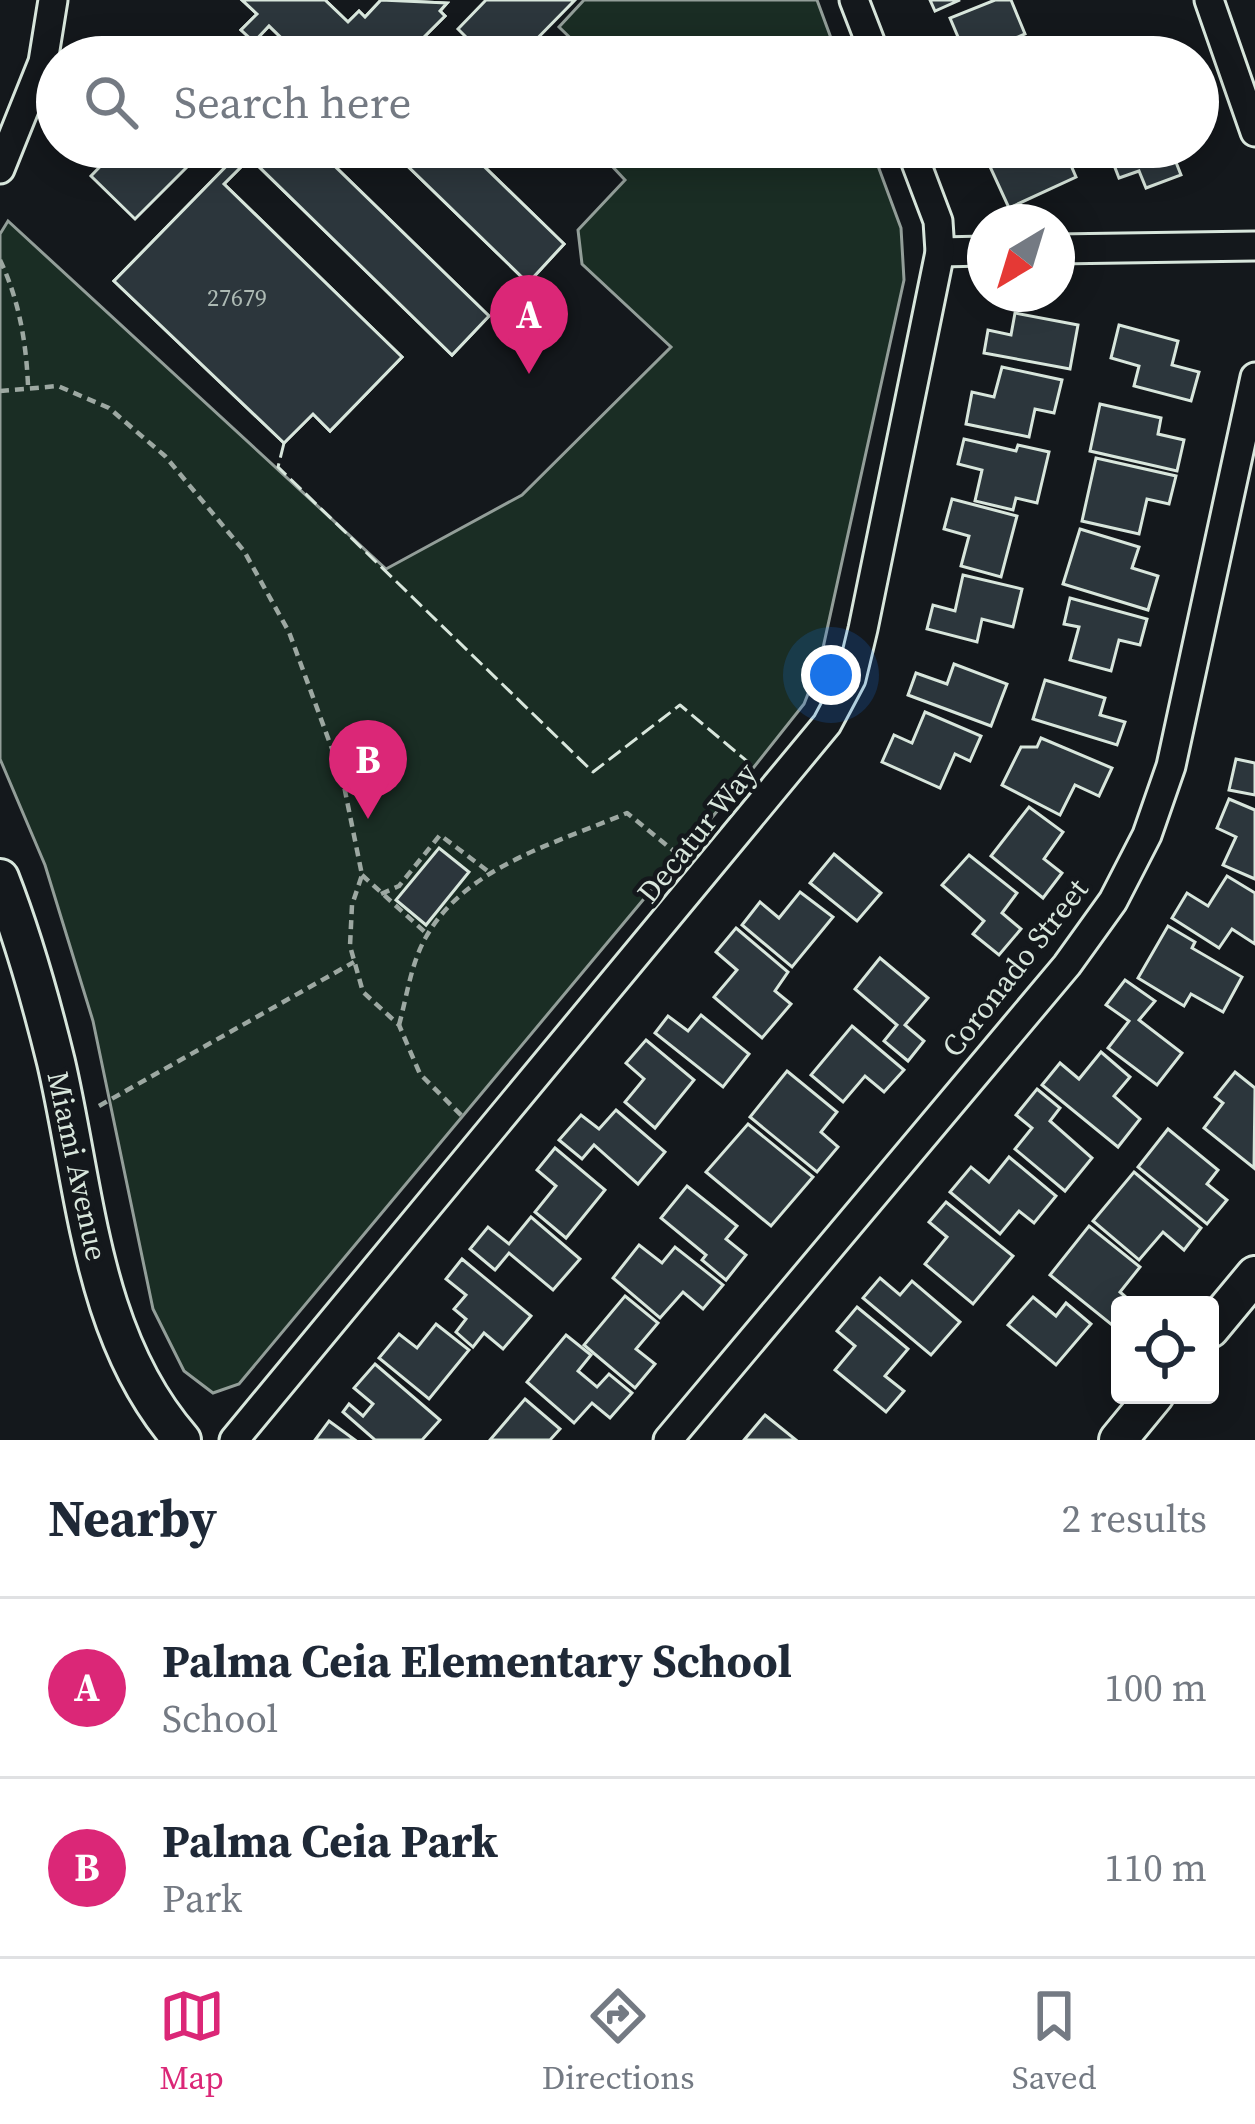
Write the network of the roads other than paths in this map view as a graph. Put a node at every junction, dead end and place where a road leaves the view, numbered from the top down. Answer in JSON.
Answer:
{"nodes":[{"id":1,"x":53,"y":0,"type":"edge"},
{"id":2,"x":854,"y":0,"type":"edge"},
{"id":3,"x":1208,"y":0,"type":"edge"},
{"id":4,"x":48,"y":36,"type":"edge"},
{"id":5,"x":868,"y":36,"type":"edge"},
{"id":6,"x":36,"y":81,"type":"edge"},
{"id":7,"x":1255,"y":132,"type":"edge"},
{"id":8,"x":918,"y":168,"type":"edge"},
{"id":9,"x":0,"y":169,"type":"edge"},
{"id":10,"x":1255,"y":246,"type":"edge"},
{"id":11,"x":1075,"y":250,"type":"edge"},
{"id":12,"x":967,"y":251,"type":"edge"},
{"id":13,"x":940,"y":252,"type":"junction"},
{"id":14,"x":1255,"y":377,"type":"edge"},
{"id":15,"x":0,"y":878,"type":"edge"},
{"id":16,"x":1255,"y":1275,"type":"edge"},
{"id":17,"x":1219,"y":1318,"type":"edge"},
{"id":18,"x":1148,"y":1404,"type":"edge"},
{"id":19,"x":182,"y":1440,"type":"edge"},
{"id":20,"x":234,"y":1440,"type":"edge"},
{"id":21,"x":668,"y":1440,"type":"edge"},
{"id":22,"x":1118,"y":1440,"type":"edge"}],
"edges":[{"from":1,"to":4,"type":"street"},
{"from":2,"to":5,"type":"street"},
{"from":3,"to":7,"type":"street"},
{"from":6,"to":9,"type":"street"},
{"from":8,"to":13,"type":"street","name":"Decatur Way"},
{"from":10,"to":11,"type":"street"},
{"from":12,"to":13,"type":"street"},
{"from":13,"to":20,"type":"street","name":"Decatur Way"},
{"from":14,"to":21,"type":"street","name":"Coronado Street"},
{"from":15,"to":19,"type":"street","name":"Miami Avenue"},
{"from":16,"to":17,"type":"street"},
{"from":18,"to":22,"type":"street"}]}
